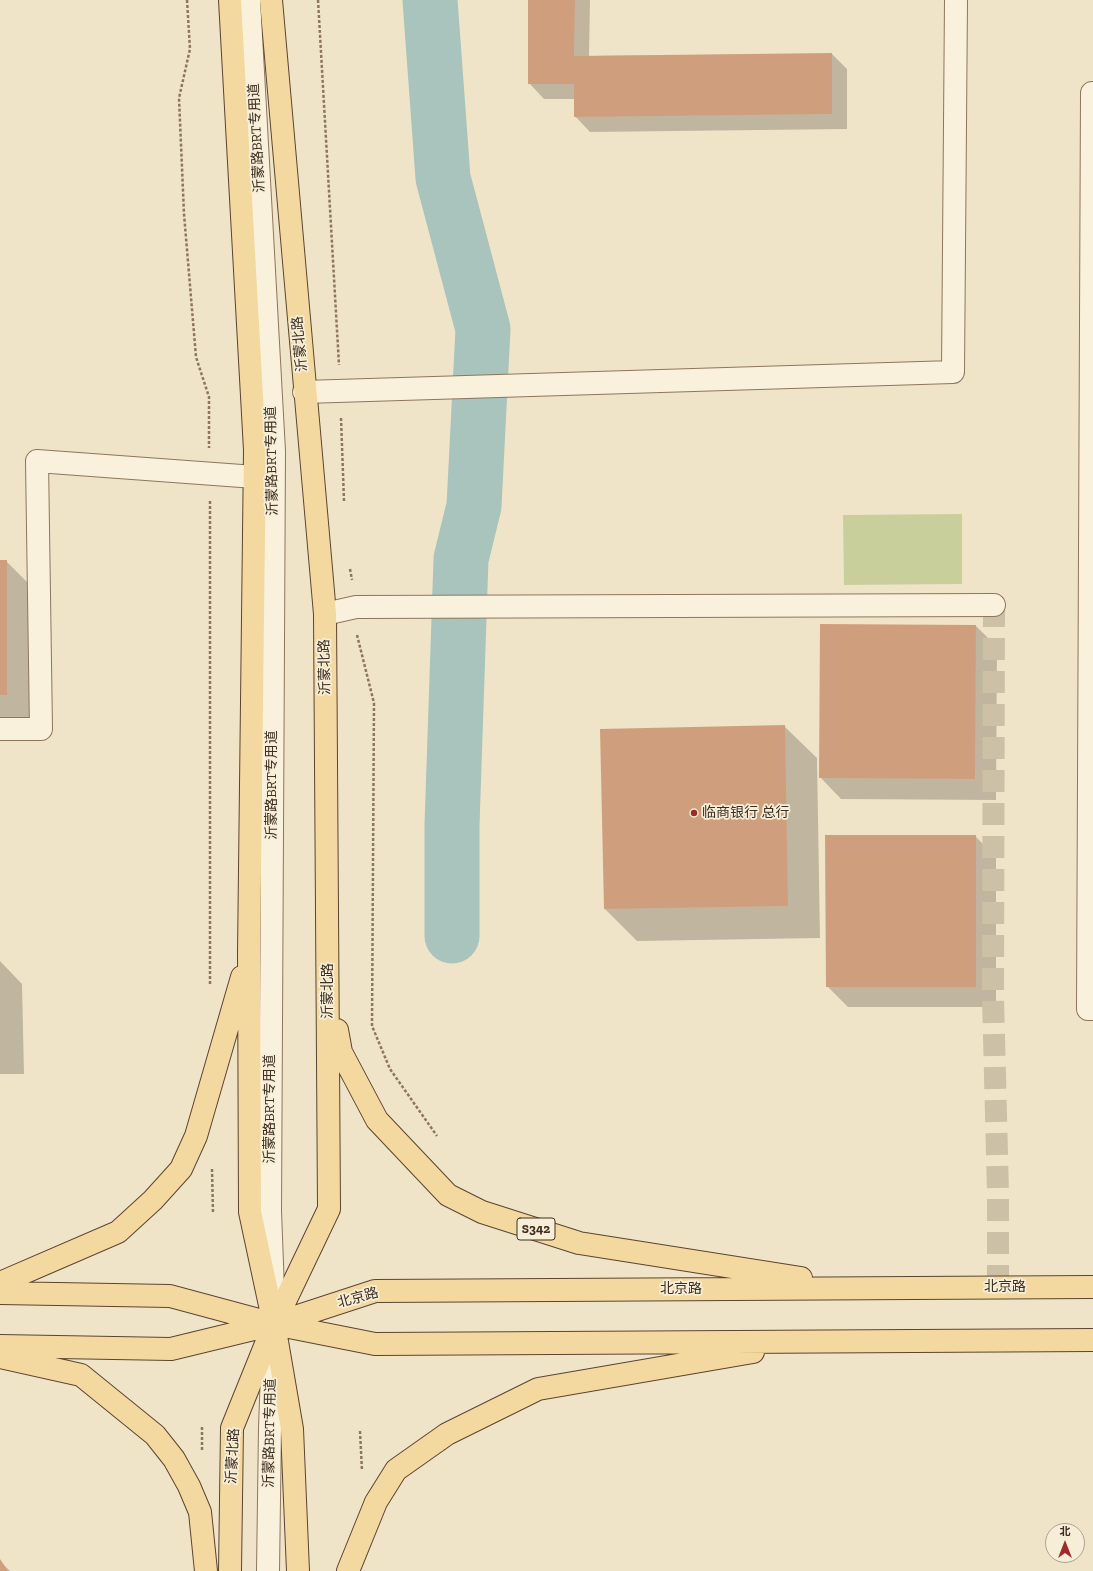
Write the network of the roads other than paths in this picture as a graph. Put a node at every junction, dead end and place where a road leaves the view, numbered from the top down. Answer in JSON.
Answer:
{"nodes":[{"id":1,"x":230,"y":0,"type":"edge"},
{"id":2,"x":249,"y":0,"type":"edge"},
{"id":3,"x":271,"y":0,"type":"edge"},
{"id":4,"x":956,"y":0,"type":"edge"},
{"id":5,"x":1092,"y":93,"type":"dead end"},
{"id":6,"x":304,"y":392,"type":"junction"},
{"id":7,"x":1092,"y":445,"type":"edge"},
{"id":8,"x":255,"y":477,"type":"junction"},
{"id":9,"x":994,"y":605,"type":"dead end"},
{"id":10,"x":325,"y":614,"type":"junction"},
{"id":11,"x":0,"y":729,"type":"edge"},
{"id":12,"x":249,"y":953,"type":"junction"},
{"id":13,"x":328,"y":990,"type":"junction"},
{"id":14,"x":1093,"y":1009,"type":"edge"},
{"id":15,"x":0,"y":1283,"type":"edge"},
{"id":16,"x":1093,"y":1287,"type":"edge"},
{"id":17,"x":868,"y":1288,"type":"junction"},
{"id":18,"x":0,"y":1293,"type":"edge"},
{"id":19,"x":274,"y":1324,"type":"junction"},
{"id":20,"x":1093,"y":1340,"type":"edge"},
{"id":21,"x":819,"y":1341,"type":"junction"},
{"id":22,"x":0,"y":1346,"type":"edge"},
{"id":23,"x":0,"y":1357,"type":"edge"},
{"id":24,"x":206,"y":1571,"type":"edge"},
{"id":25,"x":230,"y":1571,"type":"edge"},
{"id":26,"x":268,"y":1571,"type":"edge"},
{"id":27,"x":298,"y":1571,"type":"edge"},
{"id":28,"x":348,"y":1571,"type":"edge"}],
"edges":[{"from":1,"to":8,"type":"main road"},
{"from":2,"to":19,"type":"lane","name":"沂蒙路BRT专用道"},
{"from":3,"to":6,"type":"main road","name":"沂蒙北路"},
{"from":4,"to":6,"type":"lane"},
{"from":5,"to":7,"type":"lane"},
{"from":6,"to":10,"type":"main road","name":"沂蒙北路"},
{"from":7,"to":14,"type":"lane"},
{"from":8,"to":11,"type":"lane"},
{"from":8,"to":12,"type":"main road"},
{"from":9,"to":10,"type":"lane"},
{"from":10,"to":13,"type":"main road","name":"沂蒙北路"},
{"from":12,"to":15,"type":"main road"},
{"from":12,"to":19,"type":"main road"},
{"from":13,"to":17,"type":"main road","number":"S342"},
{"from":13,"to":19,"type":"main road","name":"沂蒙北路"},
{"from":16,"to":17,"type":"main road","name":"北京路"},
{"from":17,"to":19,"type":"main road","name":"北京路"},
{"from":18,"to":19,"type":"main road","name":"北京路"},
{"from":19,"to":21,"type":"main road","name":"北京路"},
{"from":19,"to":22,"type":"main road","name":"北京路"},
{"from":19,"to":25,"type":"main road","name":"沂蒙北路"},
{"from":19,"to":26,"type":"lane","name":"沂蒙路BRT专用道"},
{"from":19,"to":27,"type":"main road"},
{"from":20,"to":21,"type":"main road","name":"北京路"},
{"from":21,"to":28,"type":"main road"},
{"from":23,"to":24,"type":"main road"}]}
